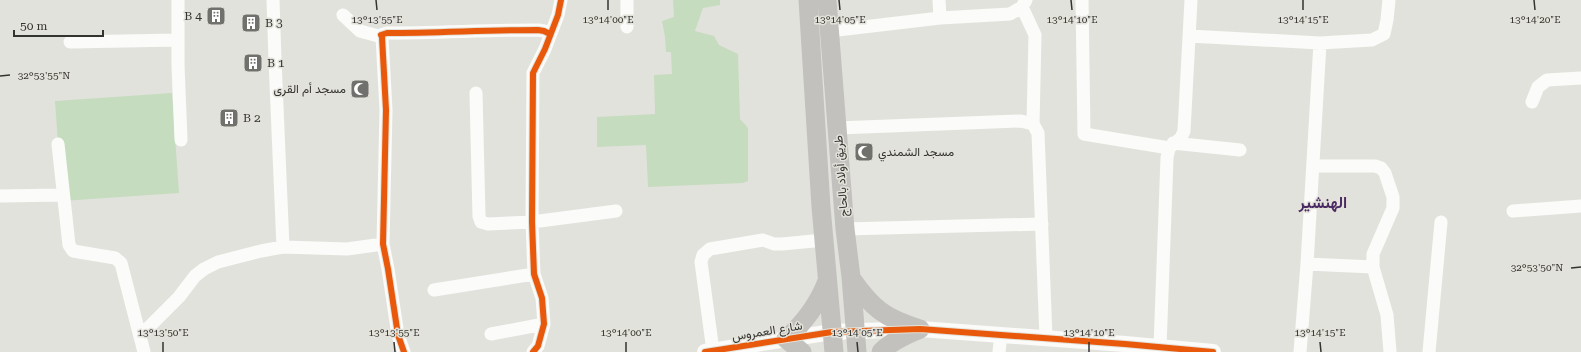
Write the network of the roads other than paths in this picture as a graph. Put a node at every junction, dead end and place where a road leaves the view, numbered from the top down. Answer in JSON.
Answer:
{"nodes":[{"id":1,"x":178,"y":0,"type":"edge"},
{"id":2,"x":274,"y":0,"type":"edge"},
{"id":3,"x":561,"y":0,"type":"edge"},
{"id":4,"x":627,"y":0,"type":"edge"},
{"id":5,"x":808,"y":0,"type":"edge"},
{"id":6,"x":827,"y":0,"type":"edge"},
{"id":7,"x":939,"y":0,"type":"edge"},
{"id":8,"x":1082,"y":0,"type":"edge"},
{"id":9,"x":1191,"y":0,"type":"edge"},
{"id":10,"x":1389,"y":0,"type":"edge"},
{"id":11,"x":1024,"y":4,"type":"edge"},
{"id":12,"x":343,"y":15,"type":"dead end"},
{"id":13,"x":940,"y":18,"type":"junction"},
{"id":14,"x":627,"y":27,"type":"dead end"},
{"id":15,"x":829,"y":31,"type":"junction"},
{"id":16,"x":550,"y":34,"type":"junction"},
{"id":17,"x":1189,"y":36,"type":"junction"},
{"id":18,"x":382,"y":37,"type":"junction"},
{"id":19,"x":178,"y":40,"type":"junction"},
{"id":20,"x":70,"y":42,"type":"dead end"},
{"id":21,"x":1320,"y":43,"type":"junction"},
{"id":22,"x":1581,"y":78,"type":"edge"},
{"id":23,"x":476,"y":93,"type":"dead end"},
{"id":24,"x":1532,"y":102,"type":"dead end"},
{"id":25,"x":1033,"y":124,"type":"junction"},
{"id":26,"x":837,"y":128,"type":"junction"},
{"id":27,"x":181,"y":140,"type":"dead end"},
{"id":28,"x":58,"y":144,"type":"dead end"},
{"id":29,"x":1171,"y":146,"type":"junction"},
{"id":30,"x":1240,"y":150,"type":"dead end"},
{"id":31,"x":1313,"y":166,"type":"junction"},
{"id":32,"x":0,"y":196,"type":"edge"},
{"id":33,"x":62,"y":196,"type":"junction"},
{"id":34,"x":1581,"y":206,"type":"edge"},
{"id":35,"x":616,"y":211,"type":"dead end"},
{"id":36,"x":1513,"y":211,"type":"dead end"},
{"id":37,"x":532,"y":222,"type":"junction"},
{"id":38,"x":1441,"y":222,"type":"dead end"},
{"id":39,"x":1042,"y":224,"type":"junction"},
{"id":40,"x":845,"y":229,"type":"junction"},
{"id":41,"x":824,"y":240,"type":"junction"},
{"id":42,"x":383,"y":244,"type":"junction"},
{"id":43,"x":283,"y":247,"type":"junction"},
{"id":44,"x":1307,"y":264,"type":"junction"},
{"id":45,"x":1373,"y":267,"type":"junction"},
{"id":46,"x":534,"y":274,"type":"junction"},
{"id":47,"x":851,"y":277,"type":"junction"},
{"id":48,"x":827,"y":280,"type":"junction"},
{"id":49,"x":434,"y":290,"type":"dead end"},
{"id":50,"x":544,"y":324,"type":"junction"},
{"id":51,"x":920,"y":329,"type":"junction"},
{"id":52,"x":856,"y":331,"type":"junction"},
{"id":53,"x":832,"y":332,"type":"junction"},
{"id":54,"x":491,"y":334,"type":"dead end"},
{"id":55,"x":1001,"y":334,"type":"junction"},
{"id":56,"x":140,"y":336,"type":"junction"},
{"id":57,"x":1046,"y":338,"type":"junction"},
{"id":58,"x":786,"y":339,"type":"junction"},
{"id":59,"x":1160,"y":347,"type":"junction"},
{"id":60,"x":709,"y":351,"type":"edge"},
{"id":61,"x":144,"y":352,"type":"edge"},
{"id":62,"x":404,"y":352,"type":"edge"},
{"id":63,"x":533,"y":352,"type":"edge"},
{"id":64,"x":802,"y":352,"type":"edge"},
{"id":65,"x":834,"y":352,"type":"edge"},
{"id":66,"x":857,"y":352,"type":"edge"},
{"id":67,"x":881,"y":352,"type":"edge"},
{"id":68,"x":999,"y":352,"type":"edge"},
{"id":69,"x":1213,"y":352,"type":"edge"},
{"id":70,"x":1300,"y":352,"type":"edge"},
{"id":71,"x":1390,"y":352,"type":"edge"},
{"id":72,"x":1429,"y":352,"type":"edge"}],
"edges":[{"from":1,"to":19,"type":"street"},
{"from":2,"to":43,"type":"street"},
{"from":3,"to":16,"type":"street"},
{"from":4,"to":14,"type":"street"},
{"from":5,"to":41,"type":"main road","name":"طريق أولاد بالحاج"},
{"from":6,"to":15,"type":"main road","name":"طريق أولاد بالحاج"},
{"from":7,"to":13,"type":"street"},
{"from":8,"to":29,"type":"street"},
{"from":9,"to":17,"type":"street"},
{"from":10,"to":21,"type":"street"},
{"from":11,"to":13,"type":"street"},
{"from":11,"to":25,"type":"street"},
{"from":12,"to":18,"type":"street"},
{"from":13,"to":15,"type":"street"},
{"from":15,"to":26,"type":"main road","name":"طريق أولاد بالحاج"},
{"from":16,"to":18,"type":"street"},
{"from":16,"to":37,"type":"street"},
{"from":17,"to":21,"type":"street"},
{"from":17,"to":29,"type":"street"},
{"from":18,"to":42,"type":"street"},
{"from":19,"to":20,"type":"street"},
{"from":19,"to":27,"type":"street"},
{"from":21,"to":31,"type":"street"},
{"from":22,"to":24,"type":"street"},
{"from":23,"to":37,"type":"street"},
{"from":25,"to":26,"type":"street"},
{"from":25,"to":39,"type":"street"},
{"from":26,"to":40,"type":"main road","name":"طريق أولاد بالحاج"},
{"from":28,"to":33,"type":"street"},
{"from":29,"to":30,"type":"street"},
{"from":29,"to":59,"type":"street"},
{"from":31,"to":44,"type":"street"},
{"from":31,"to":45,"type":"street"},
{"from":32,"to":33,"type":"street"},
{"from":33,"to":56,"type":"street"},
{"from":34,"to":36,"type":"street"},
{"from":35,"to":37,"type":"street"},
{"from":37,"to":46,"type":"street"},
{"from":38,"to":72,"type":"street"},
{"from":39,"to":40,"type":"street"},
{"from":39,"to":57,"type":"street"},
{"from":40,"to":47,"type":"main road","name":"طريق أولاد بالحاج"},
{"from":41,"to":48,"type":"main road","name":"طريق أولاد بالحاج"},
{"from":41,"to":60,"type":"street"},
{"from":42,"to":43,"type":"street"},
{"from":42,"to":62,"type":"street"},
{"from":43,"to":56,"type":"street"},
{"from":44,"to":45,"type":"street"},
{"from":44,"to":70,"type":"street"},
{"from":45,"to":71,"type":"street"},
{"from":46,"to":49,"type":"street"},
{"from":46,"to":50,"type":"street"},
{"from":47,"to":51,"type":"main road"},
{"from":47,"to":52,"type":"main road","name":"طريق أولاد بالحاج"},
{"from":48,"to":53,"type":"main road","name":"طريق أولاد بالحاج"},
{"from":48,"to":58,"type":"main road"},
{"from":50,"to":54,"type":"street"},
{"from":50,"to":63,"type":"street"},
{"from":51,"to":52,"type":"street","name":"شارع العمروس"},
{"from":51,"to":55,"type":"street","name":"شارع العمروس"},
{"from":51,"to":67,"type":"main road"},
{"from":52,"to":53,"type":"street","name":"شارع العمروس"},
{"from":52,"to":66,"type":"main road","name":"طريق أولاد بالحاج"},
{"from":53,"to":58,"type":"street","name":"شارع العمروس"},
{"from":53,"to":65,"type":"main road","name":"طريق أولاد بالحاج"},
{"from":55,"to":57,"type":"street","name":"شارع العمروس"},
{"from":55,"to":68,"type":"street"},
{"from":56,"to":61,"type":"street"},
{"from":57,"to":59,"type":"street","name":"شارع العمروس"},
{"from":58,"to":60,"type":"street","name":"شارع العمروس"},
{"from":58,"to":64,"type":"main road"},
{"from":59,"to":69,"type":"street","name":"شارع العمروس"}]}
